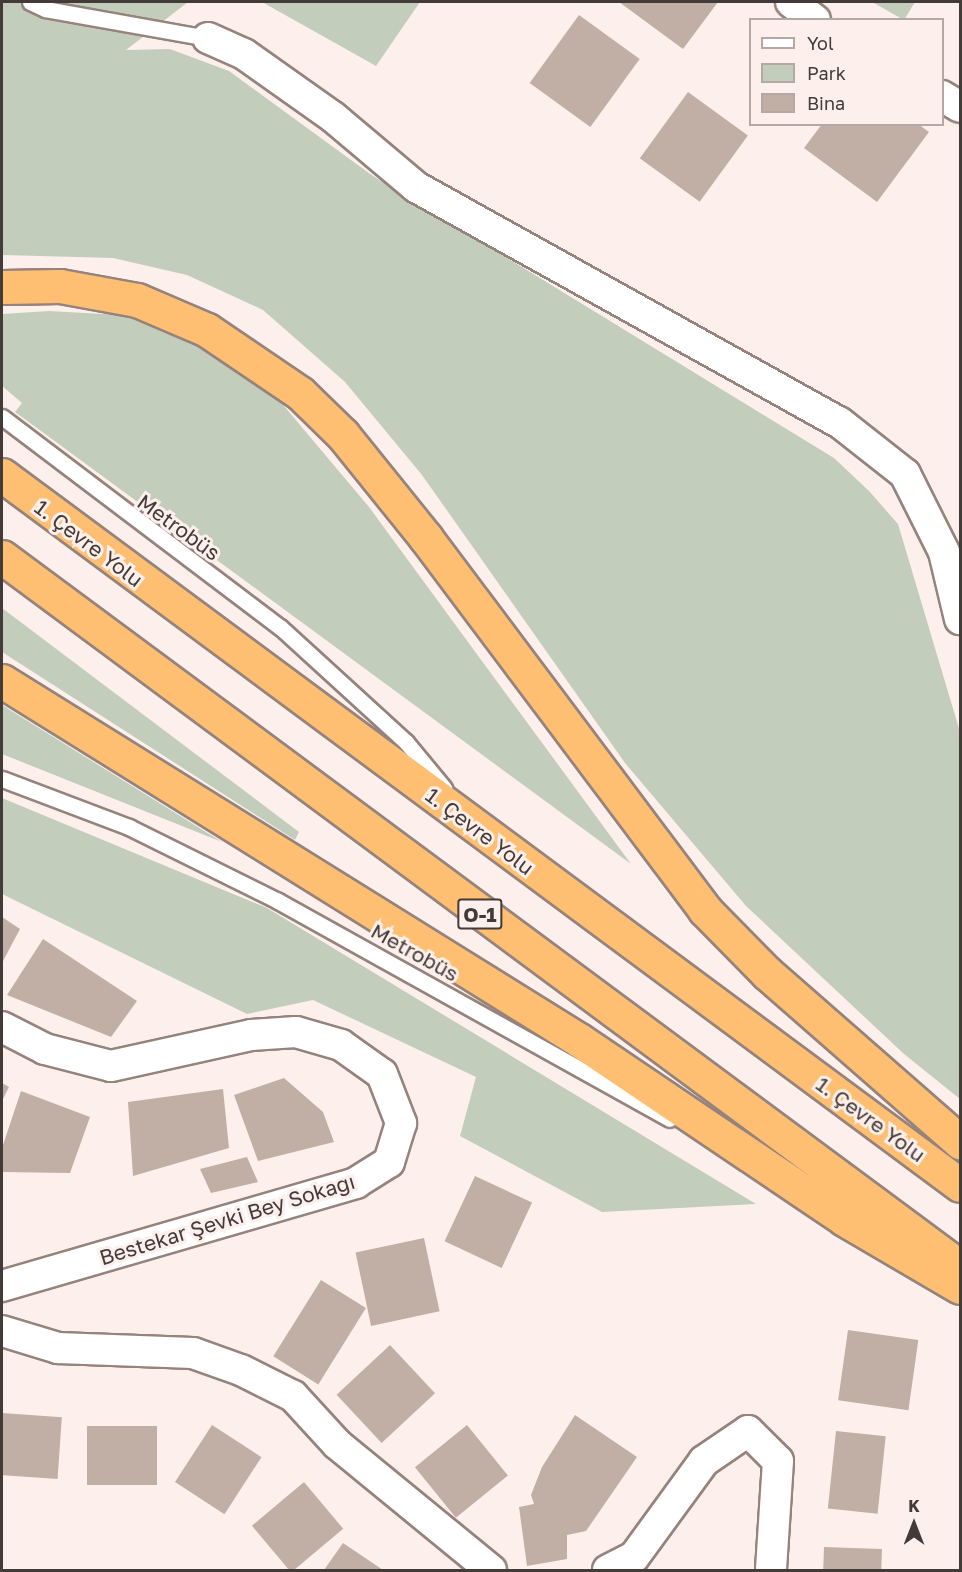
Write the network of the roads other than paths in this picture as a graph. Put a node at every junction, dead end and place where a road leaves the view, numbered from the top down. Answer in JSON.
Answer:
{"nodes":[{"id":1,"x":30,"y":2,"type":"edge"},
{"id":2,"x":791,"y":2,"type":"edge"},
{"id":3,"x":812,"y":18,"type":"edge"},
{"id":4,"x":208,"y":39,"type":"joint"},
{"id":5,"x":944,"y":97,"type":"edge"},
{"id":6,"x":960,"y":107,"type":"edge"},
{"id":7,"x":2,"y":287,"type":"edge"},
{"id":8,"x":2,"y":417,"type":"edge"},
{"id":9,"x":2,"y":474,"type":"edge"},
{"id":10,"x":2,"y":557,"type":"edge"},
{"id":11,"x":960,"y":619,"type":"edge"},
{"id":12,"x":2,"y":681,"type":"edge"},
{"id":13,"x":2,"y":779,"type":"edge"},
{"id":14,"x":478,"y":830,"type":"junction"},
{"id":15,"x":2,"y":1027,"type":"edge"},
{"id":16,"x":960,"y":1142,"type":"edge"},
{"id":17,"x":960,"y":1185,"type":"edge"},
{"id":18,"x":796,"y":1188,"type":"junction"},
{"id":19,"x":960,"y":1267,"type":"edge"},
{"id":20,"x":2,"y":1286,"type":"edge"},
{"id":21,"x":960,"y":1287,"type":"edge"},
{"id":22,"x":2,"y":1331,"type":"edge"},
{"id":23,"x":491,"y":1570,"type":"edge"},
{"id":24,"x":608,"y":1570,"type":"edge"},
{"id":25,"x":771,"y":1570,"type":"edge"}],
"edges":[{"from":1,"to":4,"type":"lane"},
{"from":2,"to":3,"type":"street"},
{"from":4,"to":11,"type":"street"},
{"from":5,"to":6,"type":"street"},
{"from":7,"to":16,"type":"highway"},
{"from":8,"to":14,"type":"lane","name":"Metrobüs"},
{"from":9,"to":14,"type":"highway","name":"1. Çevre Yolu"},
{"from":10,"to":19,"type":"highway","number":"O-1"},
{"from":12,"to":18,"type":"highway"},
{"from":13,"to":18,"type":"lane","name":"Metrobüs"},
{"from":14,"to":17,"type":"highway","name":"1. Çevre Yolu"},
{"from":15,"to":20,"type":"street","name":"Bestekar Şevki Bey Sokağı"},
{"from":18,"to":21,"type":"highway"},
{"from":22,"to":23,"type":"street"},
{"from":24,"to":25,"type":"street"}]}
